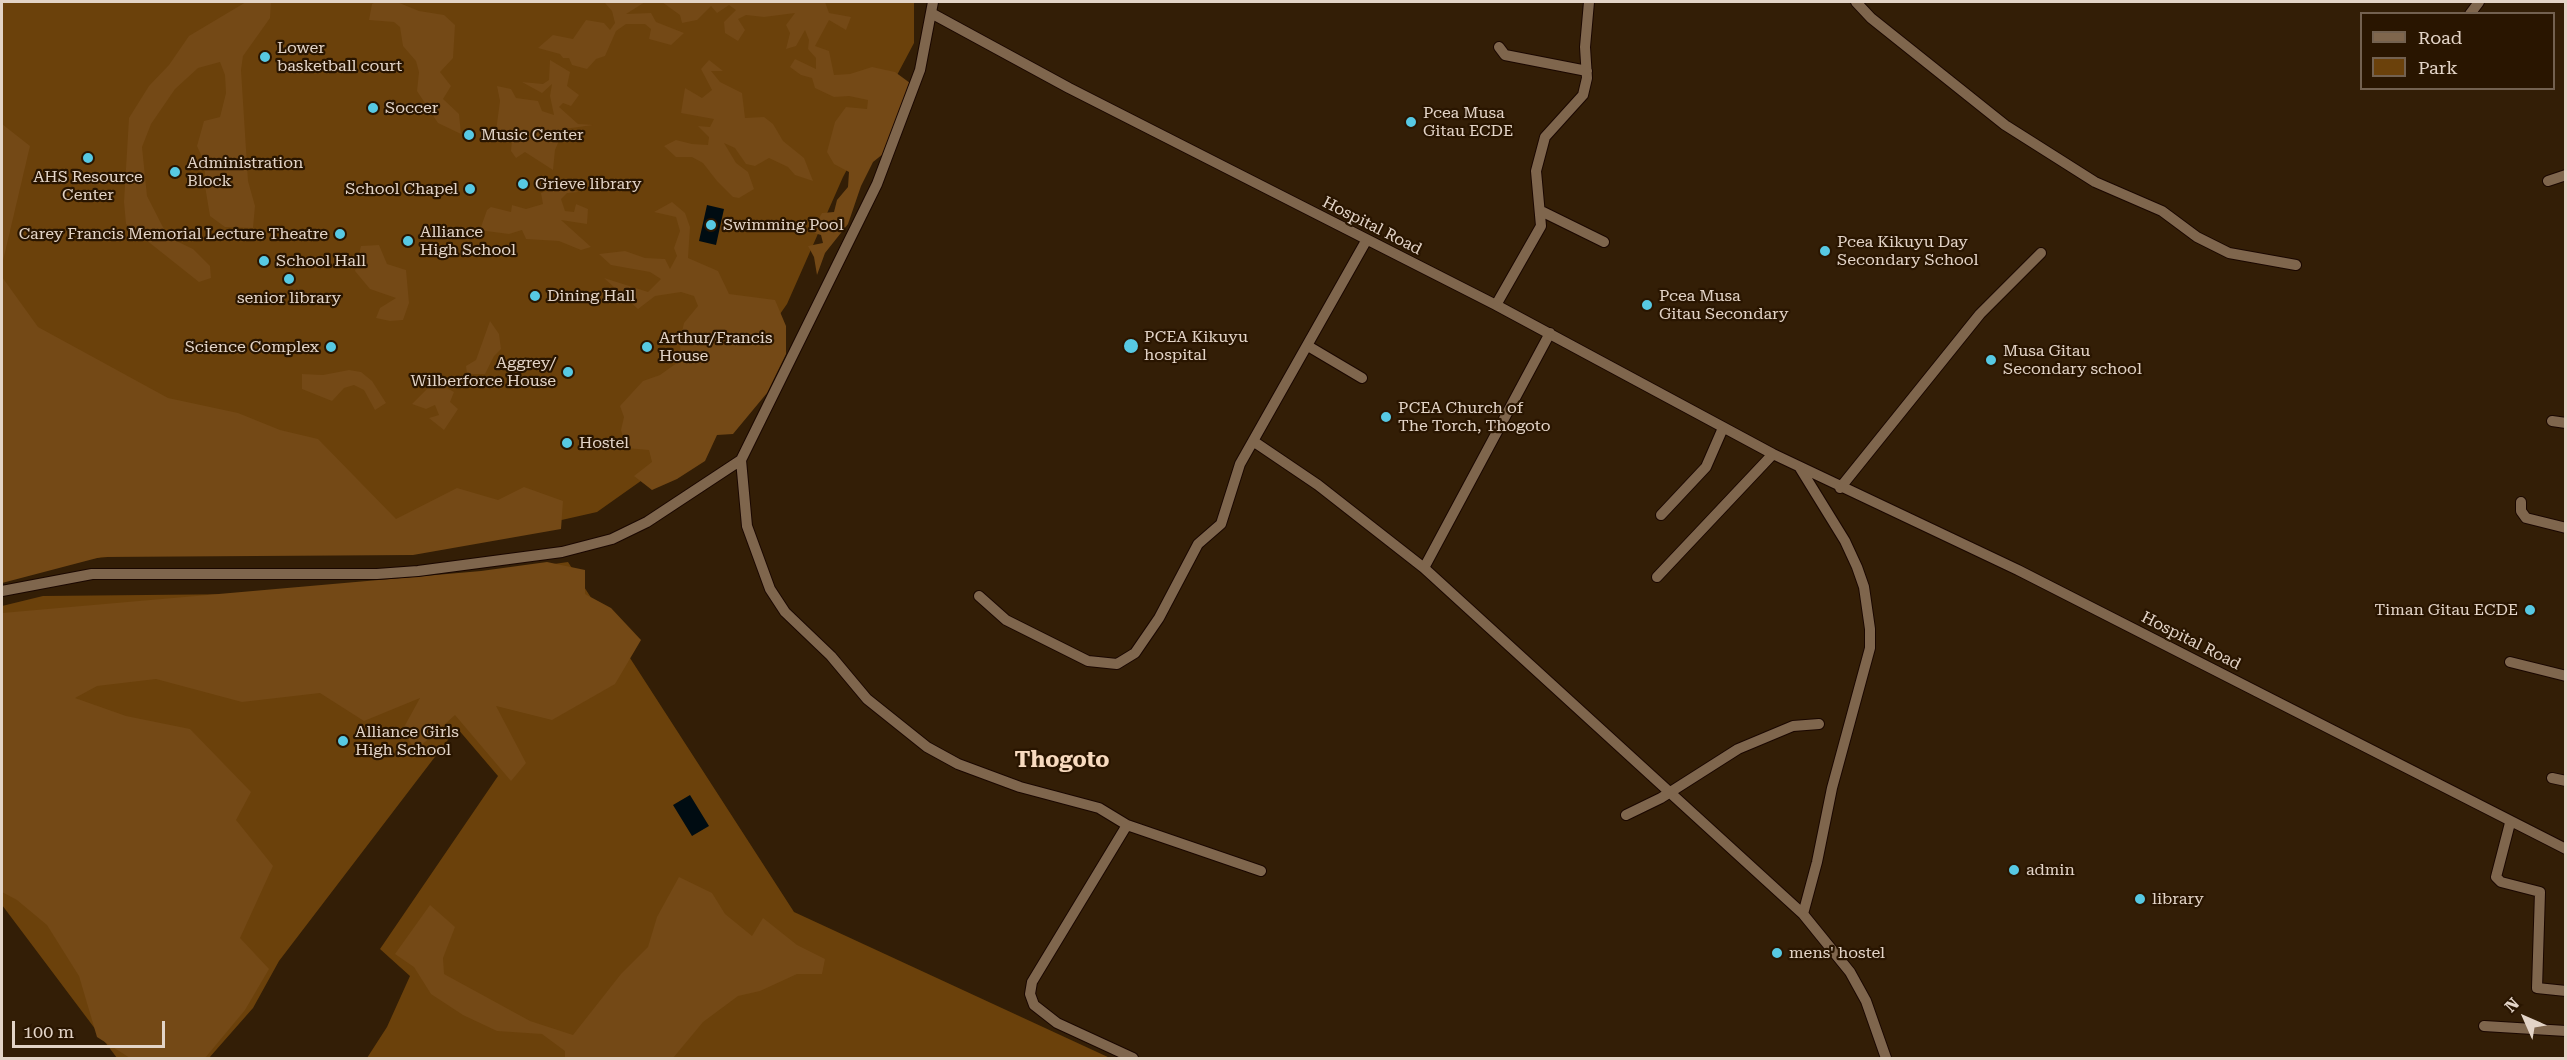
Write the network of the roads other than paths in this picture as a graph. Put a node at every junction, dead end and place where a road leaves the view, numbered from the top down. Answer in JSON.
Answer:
{"nodes":[{"id":1,"x":1589,"y":2,"type":"edge"},
{"id":2,"x":1856,"y":2,"type":"edge"},
{"id":3,"x":932,"y":7,"type":"edge"},
{"id":4,"x":1499,"y":47,"type":"dead end"},
{"id":5,"x":1587,"y":71,"type":"junction"},
{"id":6,"x":2565,"y":175,"type":"edge"},
{"id":7,"x":2548,"y":181,"type":"dead end"},
{"id":8,"x":1541,"y":211,"type":"junction"},
{"id":9,"x":1366,"y":241,"type":"junction"},
{"id":10,"x":1604,"y":242,"type":"dead end"},
{"id":11,"x":2041,"y":253,"type":"dead end"},
{"id":12,"x":2296,"y":265,"type":"dead end"},
{"id":13,"x":1496,"y":305,"type":"junction"},
{"id":14,"x":1550,"y":333,"type":"junction"},
{"id":15,"x":1308,"y":346,"type":"junction"},
{"id":16,"x":1362,"y":378,"type":"dead end"},
{"id":17,"x":2552,"y":421,"type":"dead end"},
{"id":18,"x":2565,"y":423,"type":"edge"},
{"id":19,"x":1723,"y":428,"type":"junction"},
{"id":20,"x":1253,"y":441,"type":"junction"},
{"id":21,"x":1773,"y":454,"type":"junction"},
{"id":22,"x":741,"y":460,"type":"junction"},
{"id":23,"x":1799,"y":467,"type":"junction"},
{"id":24,"x":1840,"y":488,"type":"junction"},
{"id":25,"x":2522,"y":502,"type":"dead end"},
{"id":26,"x":1661,"y":514,"type":"dead end"},
{"id":27,"x":2565,"y":528,"type":"edge"},
{"id":28,"x":1424,"y":568,"type":"junction"},
{"id":29,"x":1658,"y":577,"type":"dead end"},
{"id":30,"x":2,"y":591,"type":"edge"},
{"id":31,"x":980,"y":596,"type":"dead end"},
{"id":32,"x":2510,"y":662,"type":"dead end"},
{"id":33,"x":2565,"y":676,"type":"edge"},
{"id":34,"x":1820,"y":724,"type":"dead end"},
{"id":35,"x":2552,"y":778,"type":"dead end"},
{"id":36,"x":2565,"y":781,"type":"edge"},
{"id":37,"x":1671,"y":791,"type":"junction"},
{"id":38,"x":1626,"y":815,"type":"dead end"},
{"id":39,"x":2511,"y":823,"type":"junction"},
{"id":40,"x":1127,"y":825,"type":"junction"},
{"id":41,"x":2565,"y":849,"type":"edge"},
{"id":42,"x":1261,"y":871,"type":"dead end"},
{"id":43,"x":1803,"y":914,"type":"junction"},
{"id":44,"x":2565,"y":991,"type":"edge"},
{"id":45,"x":2484,"y":1026,"type":"dead end"},
{"id":46,"x":2565,"y":1031,"type":"edge"},
{"id":47,"x":1133,"y":1059,"type":"edge"},
{"id":48,"x":1886,"y":1059,"type":"edge"}],
"edges":[{"from":1,"to":5,"type":"street"},
{"from":2,"to":12,"type":"street"},
{"from":3,"to":9,"type":"street","name":"Hospital Road"},
{"from":3,"to":22,"type":"street"},
{"from":4,"to":5,"type":"street"},
{"from":5,"to":8,"type":"street"},
{"from":6,"to":7,"type":"street"},
{"from":8,"to":10,"type":"street"},
{"from":8,"to":13,"type":"street"},
{"from":9,"to":13,"type":"street","name":"Hospital Road"},
{"from":9,"to":15,"type":"street"},
{"from":11,"to":24,"type":"street"},
{"from":13,"to":14,"type":"street","name":"Hospital Road"},
{"from":14,"to":19,"type":"street","name":"Hospital Road"},
{"from":14,"to":28,"type":"street"},
{"from":15,"to":16,"type":"street"},
{"from":15,"to":20,"type":"street"},
{"from":17,"to":18,"type":"street"},
{"from":19,"to":21,"type":"street","name":"Hospital Road"},
{"from":19,"to":26,"type":"street"},
{"from":20,"to":28,"type":"street"},
{"from":20,"to":31,"type":"street"},
{"from":21,"to":23,"type":"street","name":"Hospital Road"},
{"from":21,"to":29,"type":"street"},
{"from":22,"to":30,"type":"street"},
{"from":22,"to":40,"type":"street"},
{"from":23,"to":24,"type":"street","name":"Hospital Road"},
{"from":23,"to":43,"type":"street"},
{"from":24,"to":39,"type":"street","name":"Hospital Road"},
{"from":25,"to":27,"type":"street"},
{"from":28,"to":37,"type":"street"},
{"from":32,"to":33,"type":"street"},
{"from":34,"to":37,"type":"street"},
{"from":35,"to":36,"type":"street"},
{"from":37,"to":38,"type":"street"},
{"from":37,"to":43,"type":"street"},
{"from":39,"to":41,"type":"street","name":"Hospital Road"},
{"from":39,"to":44,"type":"street"},
{"from":40,"to":42,"type":"street"},
{"from":40,"to":47,"type":"street"},
{"from":43,"to":48,"type":"street"},
{"from":45,"to":46,"type":"street"}]}
